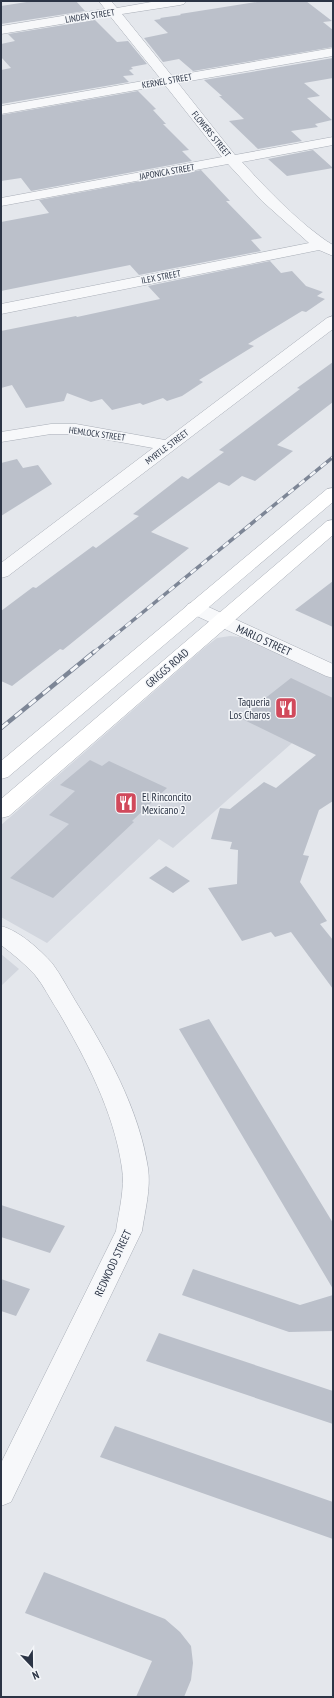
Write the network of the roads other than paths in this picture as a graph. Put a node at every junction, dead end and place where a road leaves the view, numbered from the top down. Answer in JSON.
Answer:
{"nodes":[{"id":1,"x":180,"y":1,"type":"edge"},
{"id":2,"x":108,"y":7,"type":"edge"},
{"id":3,"x":1,"y":30,"type":"edge"},
{"id":4,"x":333,"y":52,"type":"edge"},
{"id":5,"x":168,"y":81,"type":"junction"},
{"id":6,"x":1,"y":110,"type":"edge"},
{"id":7,"x":333,"y":141,"type":"edge"},
{"id":8,"x":232,"y":160,"type":"junction"},
{"id":9,"x":1,"y":202,"type":"edge"},
{"id":10,"x":327,"y":248,"type":"edge"},
{"id":11,"x":1,"y":309,"type":"edge"},
{"id":12,"x":333,"y":321,"type":"edge"},
{"id":13,"x":1,"y":437,"type":"edge"},
{"id":14,"x":169,"y":446,"type":"junction"},
{"id":15,"x":333,"y":493,"type":"edge"},
{"id":16,"x":333,"y":525,"type":"edge"},
{"id":17,"x":1,"y":572,"type":"edge"},
{"id":18,"x":195,"y":608,"type":"junction"},
{"id":19,"x":222,"y":621,"type":"junction"},
{"id":20,"x":333,"y":672,"type":"edge"},
{"id":21,"x":56,"y":726,"type":"junction"},
{"id":22,"x":81,"y":741,"type":"junction"},
{"id":23,"x":1,"y":772,"type":"edge"},
{"id":24,"x":1,"y":811,"type":"edge"},
{"id":25,"x":1,"y":934,"type":"edge"},
{"id":26,"x":1,"y":1493,"type":"edge"}],
"edges":[{"from":1,"to":2,"type":"street","name":"LINDEN STREET"},
{"from":2,"to":3,"type":"street","name":"LINDEN STREET"},
{"from":2,"to":5,"type":"street","name":"FLOWERS STREET"},
{"from":4,"to":5,"type":"street","name":"KERNEL STREET"},
{"from":5,"to":6,"type":"street","name":"KERNEL STREET"},
{"from":5,"to":8,"type":"street","name":"FLOWERS STREET"},
{"from":7,"to":8,"type":"street","name":"JAPONICA STREET"},
{"from":8,"to":9,"type":"street","name":"JAPONICA STREET"},
{"from":8,"to":10,"type":"street","name":"FLOWERS STREET"},
{"from":10,"to":11,"type":"street","name":"ILEX STREET"},
{"from":12,"to":14,"type":"street","name":"MYRTLE STREET"},
{"from":13,"to":14,"type":"street","name":"HEMLOCK STREET"},
{"from":14,"to":17,"type":"street","name":"MYRTLE STREET"},
{"from":15,"to":18,"type":"main road"},
{"from":16,"to":19,"type":"main road","name":"GRIGGS ROAD"},
{"from":18,"to":19,"type":"street","name":"MARLO STREET"},
{"from":18,"to":21,"type":"main road"},
{"from":19,"to":20,"type":"street","name":"MARLO STREET"},
{"from":19,"to":22,"type":"main road","name":"GRIGGS ROAD"},
{"from":21,"to":22,"type":"main road"},
{"from":21,"to":23,"type":"main road"},
{"from":22,"to":24,"type":"main road","name":"GRIGGS ROAD"},
{"from":25,"to":26,"type":"street","name":"REDWOOD STREET"}]}
